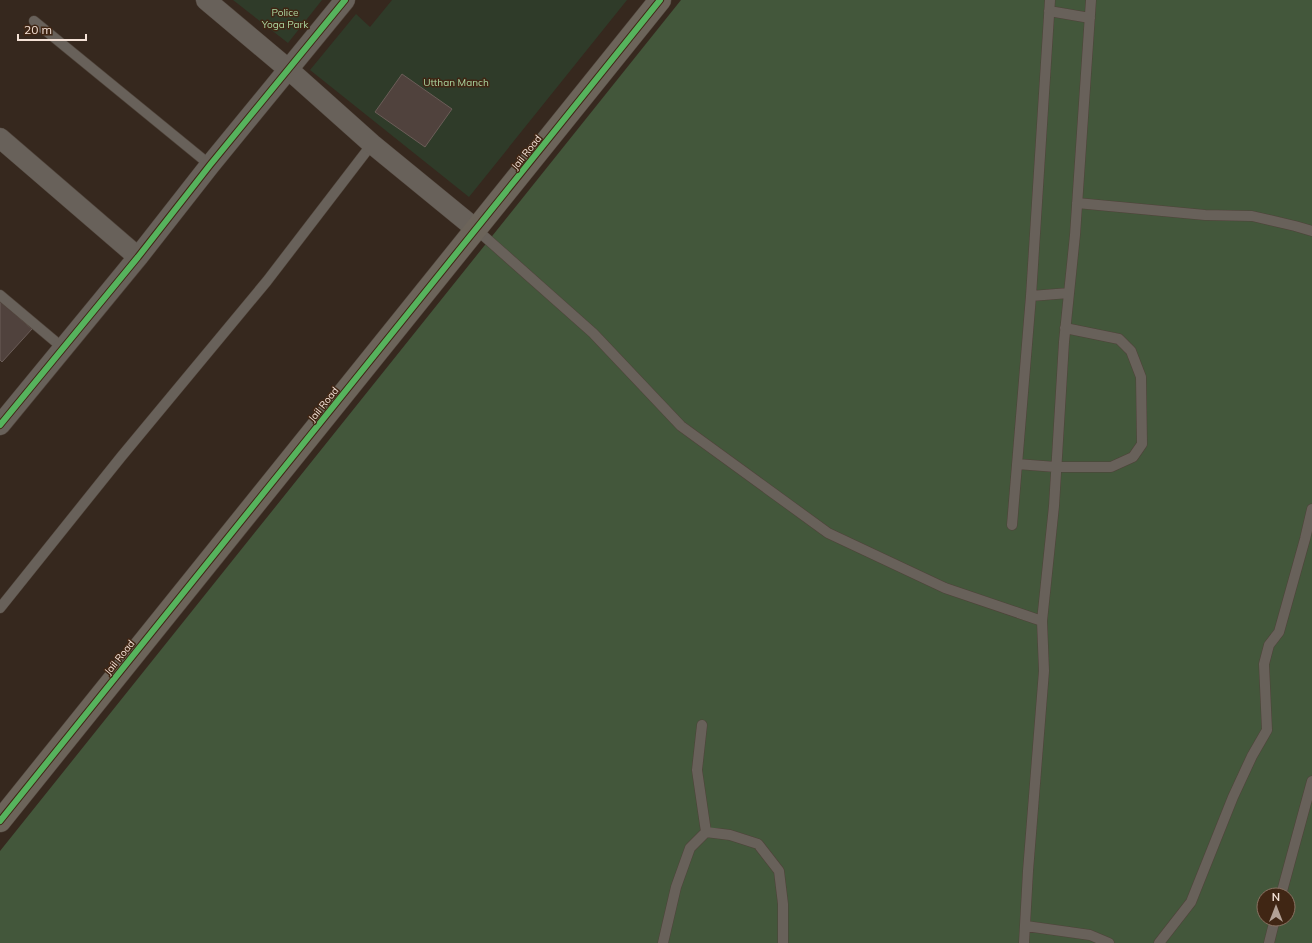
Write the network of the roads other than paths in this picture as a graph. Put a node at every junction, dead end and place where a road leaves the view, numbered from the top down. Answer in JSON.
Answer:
{"nodes":[{"id":1,"x":206,"y":0,"type":"edge"},
{"id":2,"x":345,"y":0,"type":"edge"},
{"id":3,"x":660,"y":0,"type":"edge"},
{"id":4,"x":1050,"y":0,"type":"edge"},
{"id":5,"x":1091,"y":0,"type":"edge"},
{"id":6,"x":1049,"y":12,"type":"junction"},
{"id":7,"x":1090,"y":18,"type":"junction"},
{"id":8,"x":34,"y":21,"type":"dead end"},
{"id":9,"x":288,"y":69,"type":"junction"},
{"id":10,"x":0,"y":138,"type":"edge"},
{"id":11,"x":372,"y":144,"type":"junction"},
{"id":12,"x":210,"y":165,"type":"junction"},
{"id":13,"x":1077,"y":203,"type":"junction"},
{"id":14,"x":477,"y":230,"type":"junction"},
{"id":15,"x":1312,"y":231,"type":"edge"},
{"id":16,"x":138,"y":257,"type":"junction"},
{"id":17,"x":1069,"y":293,"type":"junction"},
{"id":18,"x":0,"y":295,"type":"edge"},
{"id":19,"x":1031,"y":296,"type":"junction"},
{"id":20,"x":1065,"y":328,"type":"junction"},
{"id":21,"x":63,"y":348,"type":"junction"},
{"id":22,"x":0,"y":426,"type":"edge"},
{"id":23,"x":1017,"y":464,"type":"junction"},
{"id":24,"x":1056,"y":467,"type":"junction"},
{"id":25,"x":1312,"y":509,"type":"edge"},
{"id":26,"x":1012,"y":526,"type":"dead end"},
{"id":27,"x":1309,"y":540,"type":"edge"},
{"id":28,"x":0,"y":608,"type":"edge"},
{"id":29,"x":1042,"y":621,"type":"junction"},
{"id":30,"x":702,"y":725,"type":"dead end"},
{"id":31,"x":1312,"y":781,"type":"edge"},
{"id":32,"x":0,"y":821,"type":"edge"},
{"id":33,"x":706,"y":832,"type":"junction"},
{"id":34,"x":1283,"y":887,"type":"edge"},
{"id":35,"x":1026,"y":926,"type":"junction"},
{"id":36,"x":1273,"y":927,"type":"edge"},
{"id":37,"x":663,"y":943,"type":"edge"},
{"id":38,"x":783,"y":943,"type":"edge"},
{"id":39,"x":1024,"y":943,"type":"edge"},
{"id":40,"x":1109,"y":943,"type":"edge"},
{"id":41,"x":1159,"y":943,"type":"edge"},
{"id":42,"x":1269,"y":943,"type":"edge"}],
"edges":[{"from":1,"to":9,"type":"street"},
{"from":2,"to":9,"type":"street"},
{"from":3,"to":14,"type":"street","name":"Jail Road"},
{"from":4,"to":6,"type":"lane"},
{"from":5,"to":7,"type":"lane"},
{"from":6,"to":7,"type":"lane"},
{"from":6,"to":19,"type":"lane"},
{"from":7,"to":13,"type":"lane"},
{"from":8,"to":12,"type":"lane"},
{"from":9,"to":11,"type":"street"},
{"from":9,"to":12,"type":"street"},
{"from":10,"to":16,"type":"street"},
{"from":11,"to":14,"type":"street"},
{"from":11,"to":28,"type":"lane"},
{"from":12,"to":16,"type":"street"},
{"from":13,"to":15,"type":"lane"},
{"from":13,"to":17,"type":"lane"},
{"from":14,"to":29,"type":"lane"},
{"from":14,"to":32,"type":"street","name":"Jail Road"},
{"from":16,"to":21,"type":"street"},
{"from":17,"to":19,"type":"lane"},
{"from":17,"to":20,"type":"lane"},
{"from":18,"to":21,"type":"lane"},
{"from":19,"to":23,"type":"lane"},
{"from":20,"to":24,"type":"lane"},
{"from":20,"to":24,"type":"lane"},
{"from":21,"to":22,"type":"street"},
{"from":23,"to":24,"type":"lane"},
{"from":23,"to":26,"type":"lane"},
{"from":24,"to":29,"type":"lane"},
{"from":25,"to":27,"type":"lane"},
{"from":27,"to":41,"type":"lane"},
{"from":29,"to":35,"type":"lane"},
{"from":30,"to":33,"type":"lane"},
{"from":31,"to":34,"type":"lane"},
{"from":33,"to":37,"type":"lane"},
{"from":33,"to":38,"type":"lane"},
{"from":35,"to":39,"type":"lane"},
{"from":35,"to":40,"type":"lane"},
{"from":36,"to":42,"type":"lane"}]}
